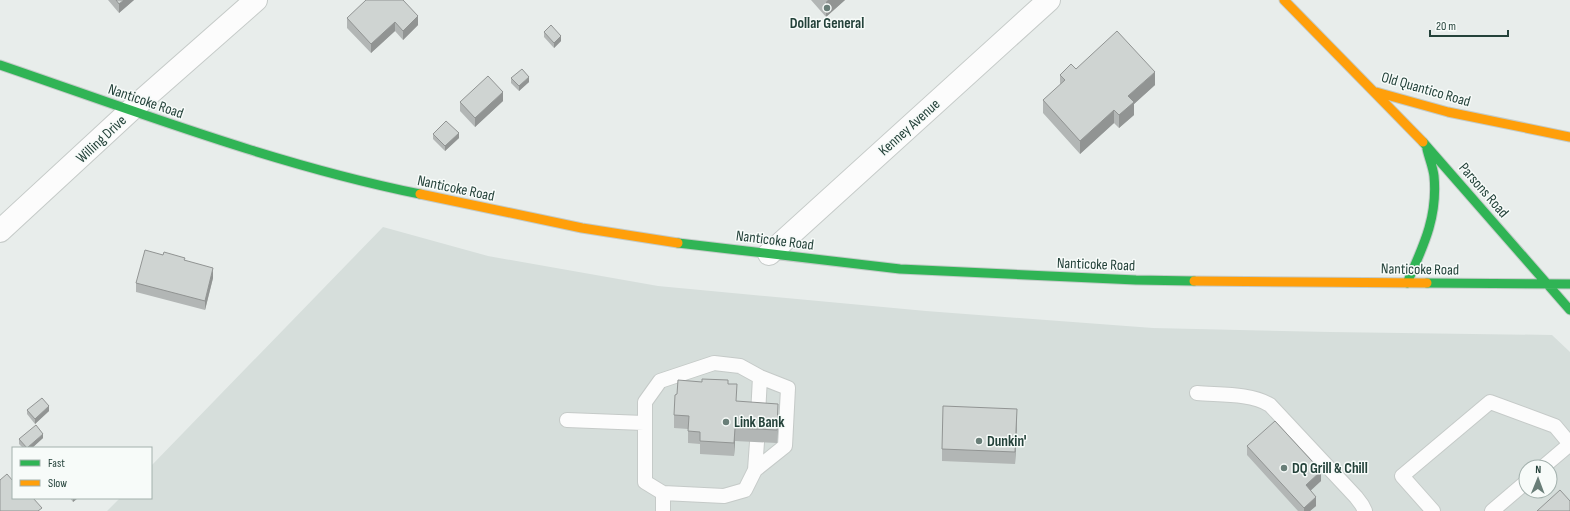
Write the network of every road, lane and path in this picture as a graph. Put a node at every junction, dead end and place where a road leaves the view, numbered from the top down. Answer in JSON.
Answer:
{"nodes":[{"id":1,"x":256,"y":0,"type":"edge"},
{"id":2,"x":1049,"y":0,"type":"edge"},
{"id":3,"x":1284,"y":0,"type":"edge"},
{"id":4,"x":0,"y":65,"type":"edge"},
{"id":5,"x":1375,"y":92,"type":"junction"},
{"id":6,"x":131,"y":110,"type":"junction"},
{"id":7,"x":1570,"y":137,"type":"edge"},
{"id":8,"x":1425,"y":144,"type":"junction"},
{"id":9,"x":0,"y":231,"type":"edge"},
{"id":10,"x":769,"y":254,"type":"junction"},
{"id":11,"x":1408,"y":283,"type":"junction"},
{"id":12,"x":1549,"y":284,"type":"junction"},
{"id":13,"x":1570,"y":284,"type":"edge"},
{"id":14,"x":1570,"y":310,"type":"edge"},
{"id":15,"x":760,"y":377,"type":"junction"},
{"id":16,"x":1197,"y":393,"type":"dead end"},
{"id":17,"x":758,"y":415,"type":"edge"},
{"id":18,"x":567,"y":420,"type":"dead end"},
{"id":19,"x":644,"y":424,"type":"junction"},
{"id":20,"x":757,"y":442,"type":"edge"},
{"id":21,"x":1570,"y":444,"type":"edge"},
{"id":22,"x":1552,"y":459,"type":"edge"},
{"id":23,"x":755,"y":470,"type":"junction"},
{"id":24,"x":1518,"y":489,"type":"edge"},
{"id":25,"x":663,"y":493,"type":"junction"},
{"id":26,"x":663,"y":511,"type":"edge"},
{"id":27,"x":1365,"y":511,"type":"edge"},
{"id":28,"x":1434,"y":511,"type":"edge"},
{"id":29,"x":1492,"y":511,"type":"edge"}],
"edges":[{"from":1,"to":6,"type":"street","name":"Willing Drive"},
{"from":2,"to":10,"type":"street","name":"Kenney Avenue"},
{"from":3,"to":5,"type":"main road","name":"Old Quantico Road"},
{"from":4,"to":6,"type":"main road","name":"Nanticoke Road"},
{"from":5,"to":7,"type":"main road","name":"Old Quantico Road"},
{"from":5,"to":8,"type":"main road","name":"Parsons Road"},
{"from":6,"to":9,"type":"street","name":"Willing Drive"},
{"from":6,"to":10,"type":"main road","name":"Nanticoke Road"},
{"from":8,"to":11,"type":"main road"},
{"from":8,"to":12,"type":"main road","name":"Parsons Road"},
{"from":10,"to":11,"type":"main road","name":"Nanticoke Road"},
{"from":11,"to":12,"type":"main road","name":"Nanticoke Road"},
{"from":12,"to":13,"type":"main road","name":"Nanticoke Road"},
{"from":12,"to":14,"type":"main road","name":"Parsons Road"},
{"from":15,"to":17,"type":"lane"},
{"from":15,"to":19,"type":"lane"},
{"from":15,"to":23,"type":"lane"},
{"from":16,"to":27,"type":"lane"},
{"from":18,"to":19,"type":"lane"},
{"from":19,"to":25,"type":"lane"},
{"from":20,"to":23,"type":"lane"},
{"from":21,"to":22,"type":"lane"},
{"from":21,"to":28,"type":"lane"},
{"from":23,"to":25,"type":"lane"},
{"from":24,"to":29,"type":"lane"},
{"from":25,"to":26,"type":"lane"}]}
